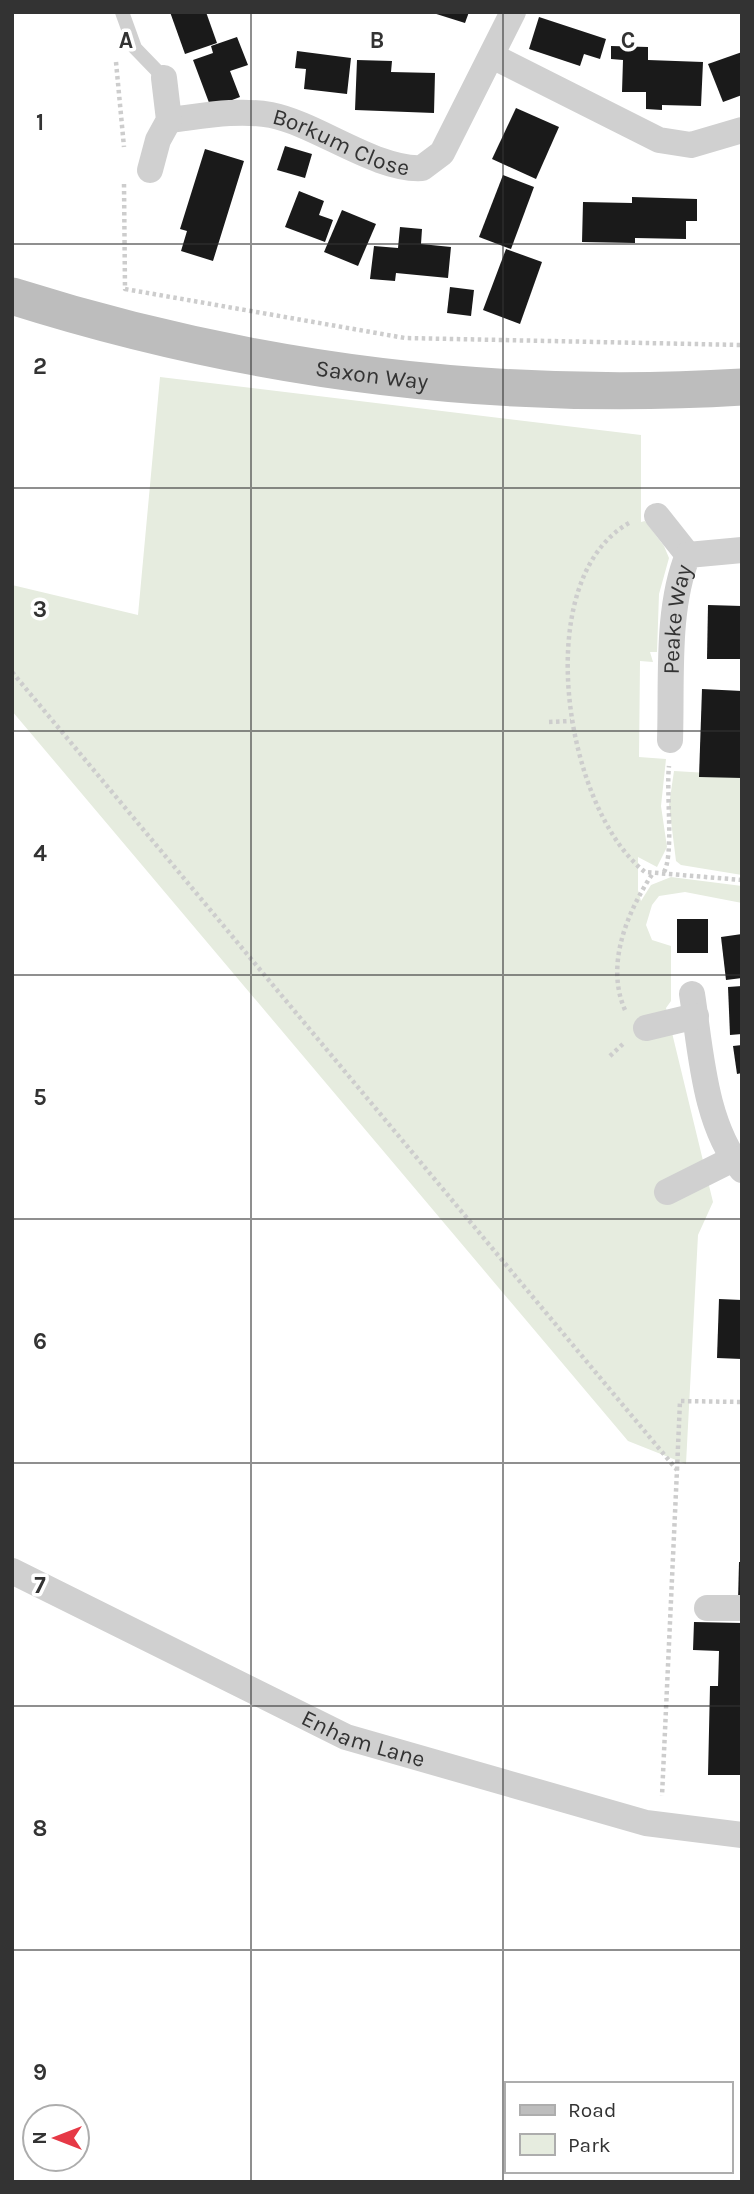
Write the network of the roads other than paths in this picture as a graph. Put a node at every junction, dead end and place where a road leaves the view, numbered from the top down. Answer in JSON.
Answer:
{"nodes":[{"id":1,"x":122,"y":12,"type":"edge"},
{"id":2,"x":513,"y":12,"type":"edge"},
{"id":3,"x":492,"y":56,"type":"junction"},
{"id":4,"x":164,"y":78,"type":"joint"},
{"id":5,"x":169,"y":120,"type":"junction"},
{"id":6,"x":742,"y":130,"type":"edge"},
{"id":7,"x":150,"y":170,"type":"dead end"},
{"id":8,"x":12,"y":296,"type":"edge"},
{"id":9,"x":742,"y":387,"type":"edge"},
{"id":10,"x":657,"y":516,"type":"road end"},
{"id":11,"x":742,"y":550,"type":"edge"},
{"id":12,"x":688,"y":555,"type":"junction"},
{"id":13,"x":670,"y":740,"type":"road end"},
{"id":14,"x":638,"y":1023,"type":"road end"},
{"id":15,"x":737,"y":1165,"type":"edge"},
{"id":16,"x":667,"y":1192,"type":"dead end"},
{"id":17,"x":12,"y":1571,"type":"edge"},
{"id":18,"x":707,"y":1608,"type":"dead end"},
{"id":19,"x":742,"y":1608,"type":"edge"},
{"id":20,"x":742,"y":1835,"type":"edge"}],
"edges":[{"from":1,"to":4,"type":"lane"},
{"from":2,"to":3,"type":"street","name":"Borkum Close"},
{"from":3,"to":5,"type":"street","name":"Borkum Close"},
{"from":3,"to":6,"type":"street"},
{"from":4,"to":5,"type":"street"},
{"from":5,"to":7,"type":"street"},
{"from":8,"to":9,"type":"street","name":"Saxon Way"},
{"from":10,"to":12,"type":"street"},
{"from":11,"to":12,"type":"street","name":"Peake Way"},
{"from":12,"to":13,"type":"street","name":"Peake Way"},
{"from":14,"to":15,"type":"street"},
{"from":15,"to":16,"type":"street"},
{"from":17,"to":20,"type":"street","name":"Enham Lane"},
{"from":18,"to":19,"type":"street"}]}
